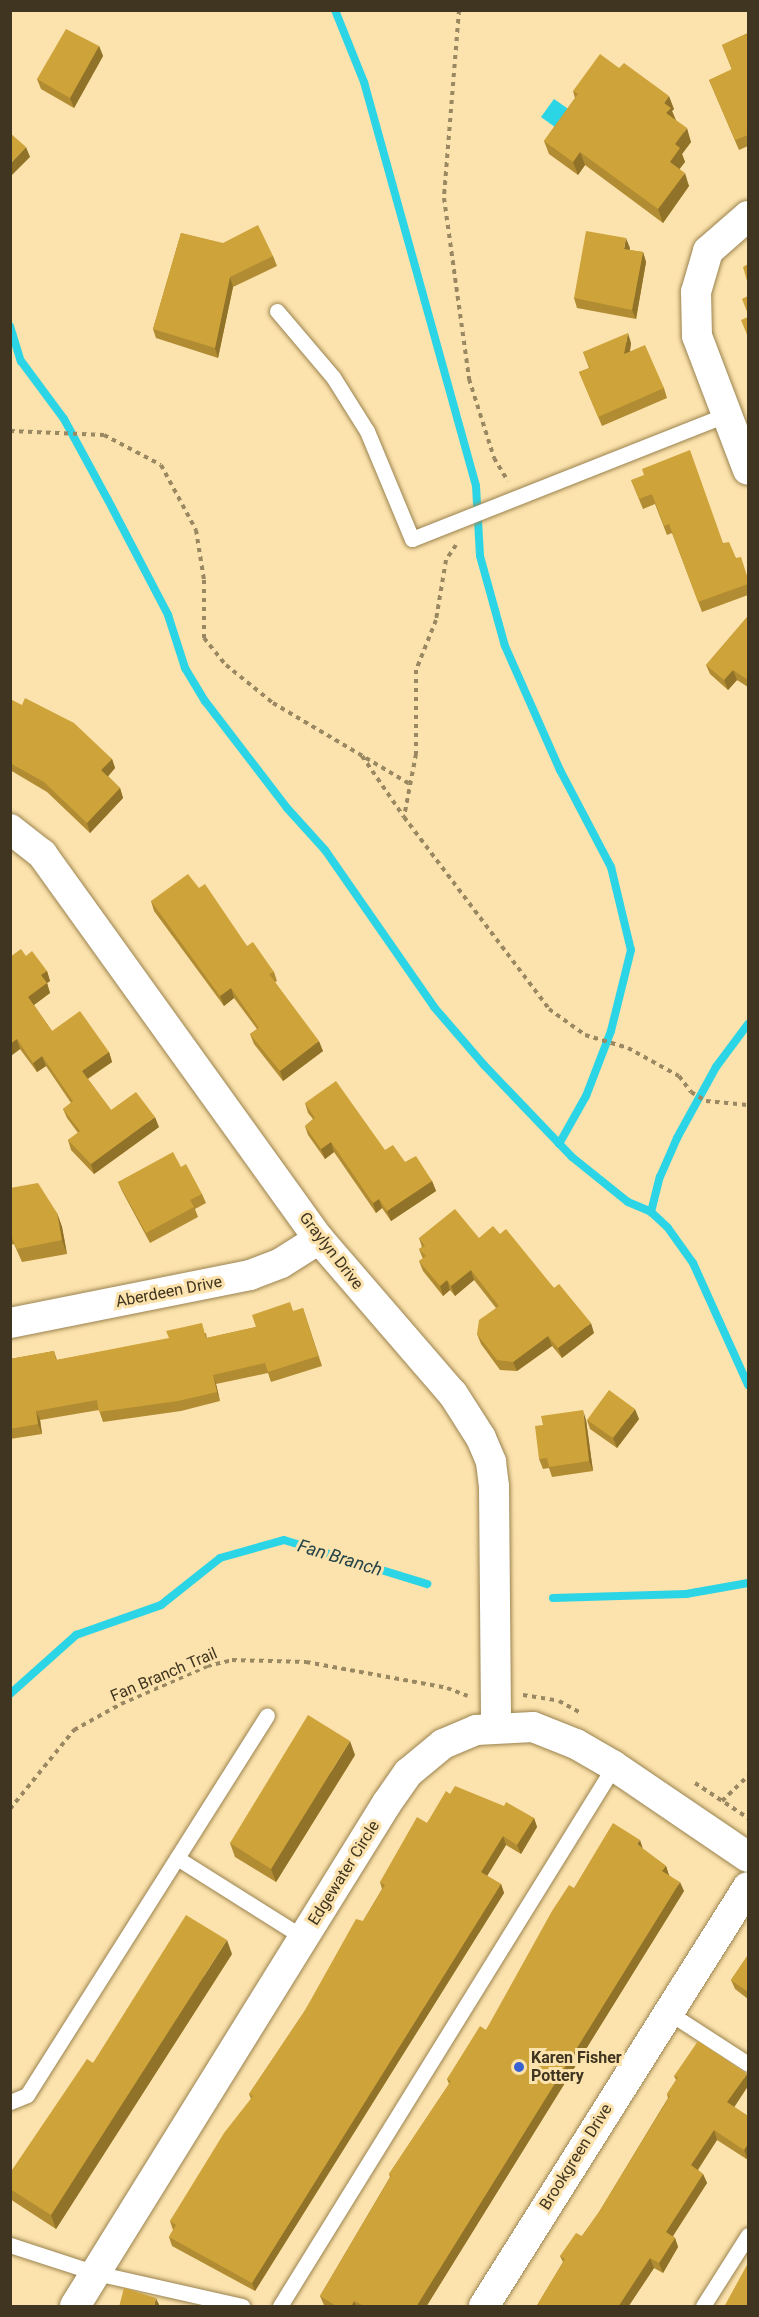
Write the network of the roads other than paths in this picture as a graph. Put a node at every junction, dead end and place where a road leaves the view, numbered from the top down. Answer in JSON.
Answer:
{"nodes":[{"id":1,"x":748,"y":216,"type":"edge"},
{"id":2,"x":277,"y":311,"type":"dead end"},
{"id":3,"x":727,"y":414,"type":"junction"},
{"id":4,"x":748,"y":470,"type":"edge"},
{"id":5,"x":10,"y":829,"type":"edge"},
{"id":6,"x":319,"y":1239,"type":"junction"},
{"id":7,"x":10,"y":1323,"type":"edge"},
{"id":8,"x":267,"y":1716,"type":"dead end"},
{"id":9,"x":496,"y":1727,"type":"junction"},
{"id":10,"x":614,"y":1766,"type":"junction"},
{"id":11,"x":748,"y":1857,"type":"edge"},
{"id":12,"x":177,"y":1858,"type":"junction"},
{"id":13,"x":748,"y":1887,"type":"edge"},
{"id":14,"x":304,"y":1938,"type":"junction"},
{"id":15,"x":668,"y":2012,"type":"junction"},
{"id":16,"x":748,"y":2064,"type":"edge"},
{"id":17,"x":10,"y":2102,"type":"edge"},
{"id":18,"x":748,"y":2235,"type":"edge"},
{"id":19,"x":10,"y":2245,"type":"edge"},
{"id":20,"x":96,"y":2273,"type":"junction"},
{"id":21,"x":75,"y":2307,"type":"edge"},
{"id":22,"x":242,"y":2307,"type":"edge"},
{"id":23,"x":280,"y":2307,"type":"edge"},
{"id":24,"x":484,"y":2307,"type":"edge"},
{"id":25,"x":703,"y":2307,"type":"edge"}],
"edges":[{"from":1,"to":3,"type":"street"},
{"from":2,"to":3,"type":"lane"},
{"from":3,"to":4,"type":"street"},
{"from":5,"to":6,"type":"street","name":"Graylyn Drive"},
{"from":6,"to":7,"type":"street","name":"Aberdeen Drive"},
{"from":6,"to":9,"type":"street","name":"Graylyn Drive"},
{"from":8,"to":12,"type":"lane"},
{"from":9,"to":10,"type":"street","name":"Edgewater Circle"},
{"from":9,"to":14,"type":"street","name":"Edgewater Circle"},
{"from":10,"to":11,"type":"street","name":"Edgewater Circle"},
{"from":10,"to":23,"type":"lane"},
{"from":12,"to":14,"type":"lane"},
{"from":12,"to":17,"type":"lane"},
{"from":13,"to":15,"type":"street","name":"Brookgreen Drive"},
{"from":14,"to":20,"type":"street","name":"Edgewater Circle"},
{"from":15,"to":16,"type":"lane"},
{"from":15,"to":24,"type":"street","name":"Brookgreen Drive"},
{"from":18,"to":25,"type":"lane"},
{"from":19,"to":20,"type":"lane"},
{"from":20,"to":21,"type":"street","name":"Edgewater Circle"},
{"from":20,"to":22,"type":"lane"}]}
